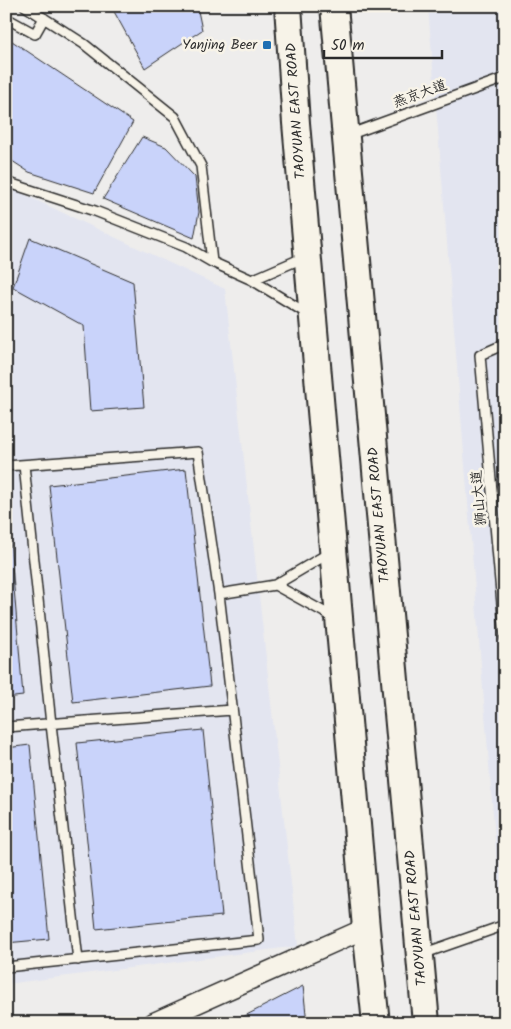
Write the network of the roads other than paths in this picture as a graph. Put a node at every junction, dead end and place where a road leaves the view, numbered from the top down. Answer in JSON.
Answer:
{"nodes":[{"id":1,"x":25,"y":6,"type":"edge"},
{"id":2,"x":288,"y":6,"type":"edge"},
{"id":3,"x":334,"y":6,"type":"edge"},
{"id":4,"x":6,"y":18,"type":"edge"},
{"id":5,"x":44,"y":18,"type":"junction"},
{"id":6,"x":505,"y":78,"type":"edge"},
{"id":7,"x":345,"y":136,"type":"junction"},
{"id":8,"x":6,"y":182,"type":"edge"},
{"id":9,"x":308,"y":256,"type":"junction"},
{"id":10,"x":212,"y":262,"type":"junction"},
{"id":11,"x":252,"y":280,"type":"junction"},
{"id":12,"x":313,"y":317,"type":"junction"},
{"id":13,"x":505,"y":344,"type":"edge"},
{"id":14,"x":24,"y":465,"type":"junction"},
{"id":15,"x":6,"y":466,"type":"edge"},
{"id":16,"x":334,"y":551,"type":"junction"},
{"id":17,"x":275,"y":585,"type":"junction"},
{"id":18,"x":219,"y":594,"type":"junction"},
{"id":19,"x":504,"y":619,"type":"edge"},
{"id":20,"x":340,"y":620,"type":"junction"},
{"id":21,"x":505,"y":638,"type":"edge"},
{"id":22,"x":232,"y":710,"type":"junction"},
{"id":23,"x":51,"y":724,"type":"junction"},
{"id":24,"x":6,"y":727,"type":"edge"},
{"id":25,"x":505,"y":925,"type":"edge"},
{"id":26,"x":366,"y":928,"type":"junction"},
{"id":27,"x":419,"y":954,"type":"junction"},
{"id":28,"x":78,"y":960,"type":"junction"},
{"id":29,"x":6,"y":967,"type":"edge"},
{"id":30,"x":153,"y":1023,"type":"edge"},
{"id":31,"x":376,"y":1023,"type":"edge"},
{"id":32,"x":426,"y":1023,"type":"edge"}],
"edges":[{"from":1,"to":5,"type":"lane"},
{"from":2,"to":9,"type":"main road","name":"TAOYUAN EAST ROAD"},
{"from":3,"to":7,"type":"main road","name":"TAOYUAN EAST ROAD"},
{"from":4,"to":5,"type":"lane"},
{"from":5,"to":10,"type":"lane"},
{"from":6,"to":7,"type":"lane","name":"燕京大道"},
{"from":7,"to":27,"type":"main road","name":"TAOYUAN EAST ROAD"},
{"from":8,"to":10,"type":"lane"},
{"from":9,"to":11,"type":"lane"},
{"from":9,"to":12,"type":"main road","name":"TAOYUAN EAST ROAD"},
{"from":10,"to":11,"type":"lane"},
{"from":11,"to":12,"type":"lane"},
{"from":12,"to":16,"type":"main road","name":"TAOYUAN EAST ROAD"},
{"from":13,"to":19,"type":"lane","name":"狮山大道"},
{"from":14,"to":15,"type":"lane"},
{"from":14,"to":18,"type":"lane"},
{"from":14,"to":23,"type":"lane"},
{"from":16,"to":17,"type":"lane"},
{"from":16,"to":20,"type":"main road","name":"TAOYUAN EAST ROAD"},
{"from":17,"to":18,"type":"lane"},
{"from":17,"to":20,"type":"lane"},
{"from":18,"to":22,"type":"lane"},
{"from":19,"to":21,"type":"lane","name":"狮山大道"},
{"from":20,"to":26,"type":"main road","name":"TAOYUAN EAST ROAD"},
{"from":22,"to":23,"type":"lane"},
{"from":22,"to":28,"type":"lane"},
{"from":23,"to":24,"type":"lane"},
{"from":23,"to":28,"type":"lane"},
{"from":25,"to":27,"type":"lane"},
{"from":26,"to":30,"type":"street"},
{"from":26,"to":31,"type":"main road","name":"TAOYUAN EAST ROAD"},
{"from":27,"to":32,"type":"main road","name":"TAOYUAN EAST ROAD"},
{"from":28,"to":29,"type":"lane"}]}
